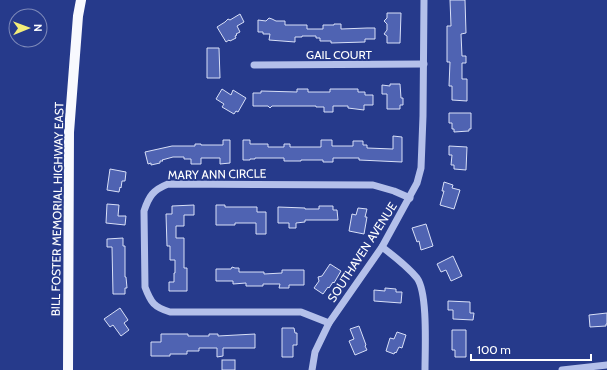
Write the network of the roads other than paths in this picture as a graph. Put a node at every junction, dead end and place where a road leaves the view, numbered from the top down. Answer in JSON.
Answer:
{"nodes":[{"id":1,"x":81,"y":0,"type":"edge"},
{"id":2,"x":424,"y":0,"type":"edge"},
{"id":3,"x":424,"y":64,"type":"junction"},
{"id":4,"x":254,"y":65,"type":"dead end"},
{"id":5,"x":410,"y":198,"type":"junction"},
{"id":6,"x":382,"y":247,"type":"junction"},
{"id":7,"x":329,"y":323,"type":"junction"},
{"id":8,"x":607,"y":365,"type":"edge"},
{"id":9,"x":68,"y":370,"type":"edge"},
{"id":10,"x":312,"y":370,"type":"edge"},
{"id":11,"x":425,"y":370,"type":"edge"},
{"id":12,"x":562,"y":370,"type":"edge"}],
"edges":[{"from":1,"to":9,"type":"main road","name":"BILL FOSTER MEMORIAL HIGHWAY EAST"},
{"from":2,"to":3,"type":"street","name":"SOUTHAVEN AVENUE"},
{"from":3,"to":4,"type":"street","name":"GAIL COURT"},
{"from":3,"to":5,"type":"street","name":"SOUTHAVEN AVENUE"},
{"from":5,"to":6,"type":"street","name":"SOUTHAVEN AVENUE"},
{"from":5,"to":7,"type":"street","name":"MARY ANN CIRCLE"},
{"from":6,"to":7,"type":"street","name":"SOUTHAVEN AVENUE"},
{"from":6,"to":11,"type":"street"},
{"from":7,"to":10,"type":"street","name":"SOUTHAVEN AVENUE"},
{"from":8,"to":12,"type":"street"}]}
